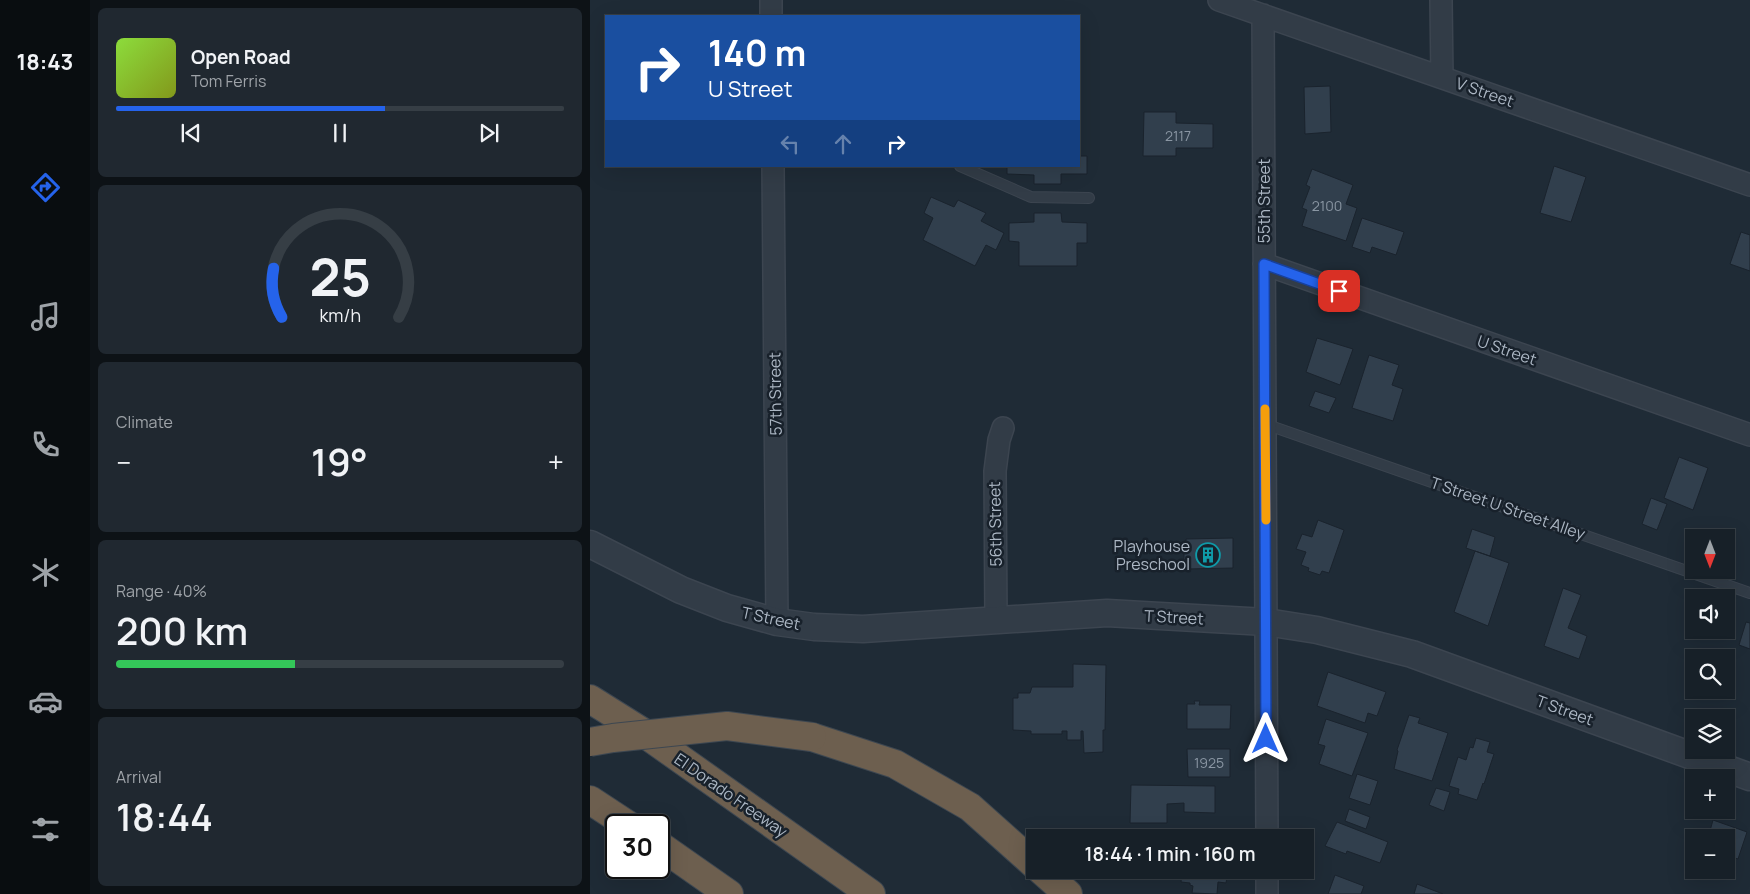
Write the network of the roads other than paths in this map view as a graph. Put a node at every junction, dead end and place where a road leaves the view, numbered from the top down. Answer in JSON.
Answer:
{"nodes":[{"id":1,"x":771,"y":0,"type":"edge"},
{"id":2,"x":1219,"y":0,"type":"edge"},
{"id":3,"x":1441,"y":0,"type":"edge"},
{"id":4,"x":771,"y":15,"type":"edge"},
{"id":5,"x":1263,"y":15,"type":"junction"},
{"id":6,"x":1442,"y":77,"type":"junction"},
{"id":7,"x":773,"y":167,"type":"edge"},
{"id":8,"x":962,"y":167,"type":"edge"},
{"id":9,"x":1750,"y":184,"type":"edge"},
{"id":10,"x":1089,"y":198,"type":"dead end"},
{"id":11,"x":1264,"y":264,"type":"junction"},
{"id":12,"x":1265,"y":424,"type":"junction"},
{"id":13,"x":1003,"y":428,"type":"dead end"},
{"id":14,"x":1750,"y":435,"type":"edge"},
{"id":15,"x":590,"y":544,"type":"edge"},
{"id":16,"x":1750,"y":593,"type":"edge"},
{"id":17,"x":996,"y":620,"type":"junction"},
{"id":18,"x":777,"y":622,"type":"junction"},
{"id":19,"x":1266,"y":622,"type":"junction"},
{"id":20,"x":590,"y":699,"type":"edge"},
{"id":21,"x":590,"y":742,"type":"edge"},
{"id":22,"x":1750,"y":778,"type":"edge"},
{"id":23,"x":590,"y":800,"type":"edge"},
{"id":24,"x":611,"y":814,"type":"edge"},
{"id":25,"x":1267,"y":829,"type":"edge"},
{"id":26,"x":670,"y":853,"type":"edge"},
{"id":27,"x":1026,"y":857,"type":"edge"},
{"id":28,"x":1051,"y":879,"type":"edge"},
{"id":29,"x":1267,"y":879,"type":"edge"},
{"id":30,"x":729,"y":894,"type":"edge"},
{"id":31,"x":871,"y":894,"type":"edge"},
{"id":32,"x":1068,"y":894,"type":"edge"},
{"id":33,"x":1267,"y":894,"type":"edge"}],
"edges":[{"from":1,"to":4,"type":"street"},
{"from":2,"to":5,"type":"street","name":"V Street"},
{"from":3,"to":6,"type":"street"},
{"from":5,"to":6,"type":"street","name":"V Street"},
{"from":5,"to":11,"type":"street","name":"55th Street"},
{"from":6,"to":9,"type":"street","name":"V Street"},
{"from":7,"to":18,"type":"street","name":"57th Street"},
{"from":8,"to":10,"type":"lane"},
{"from":11,"to":12,"type":"street","name":"55th Street"},
{"from":11,"to":14,"type":"street","name":"U Street"},
{"from":12,"to":16,"type":"lane","name":"T Street U Street Alley"},
{"from":12,"to":19,"type":"street","name":"55th Street"},
{"from":13,"to":17,"type":"street","name":"56th Street"},
{"from":15,"to":18,"type":"street","name":"T Street"},
{"from":17,"to":18,"type":"street","name":"T Street"},
{"from":17,"to":19,"type":"street","name":"T Street"},
{"from":19,"to":22,"type":"street","name":"T Street"},
{"from":19,"to":25,"type":"street","name":"55th Street"},
{"from":20,"to":31,"type":"highway","name":"El Dorado Freeway"},
{"from":21,"to":27,"type":"highway","bridge":true},
{"from":23,"to":24,"type":"highway"},
{"from":26,"to":30,"type":"highway"},
{"from":28,"to":32,"type":"highway"},
{"from":29,"to":33,"type":"street"}]}
